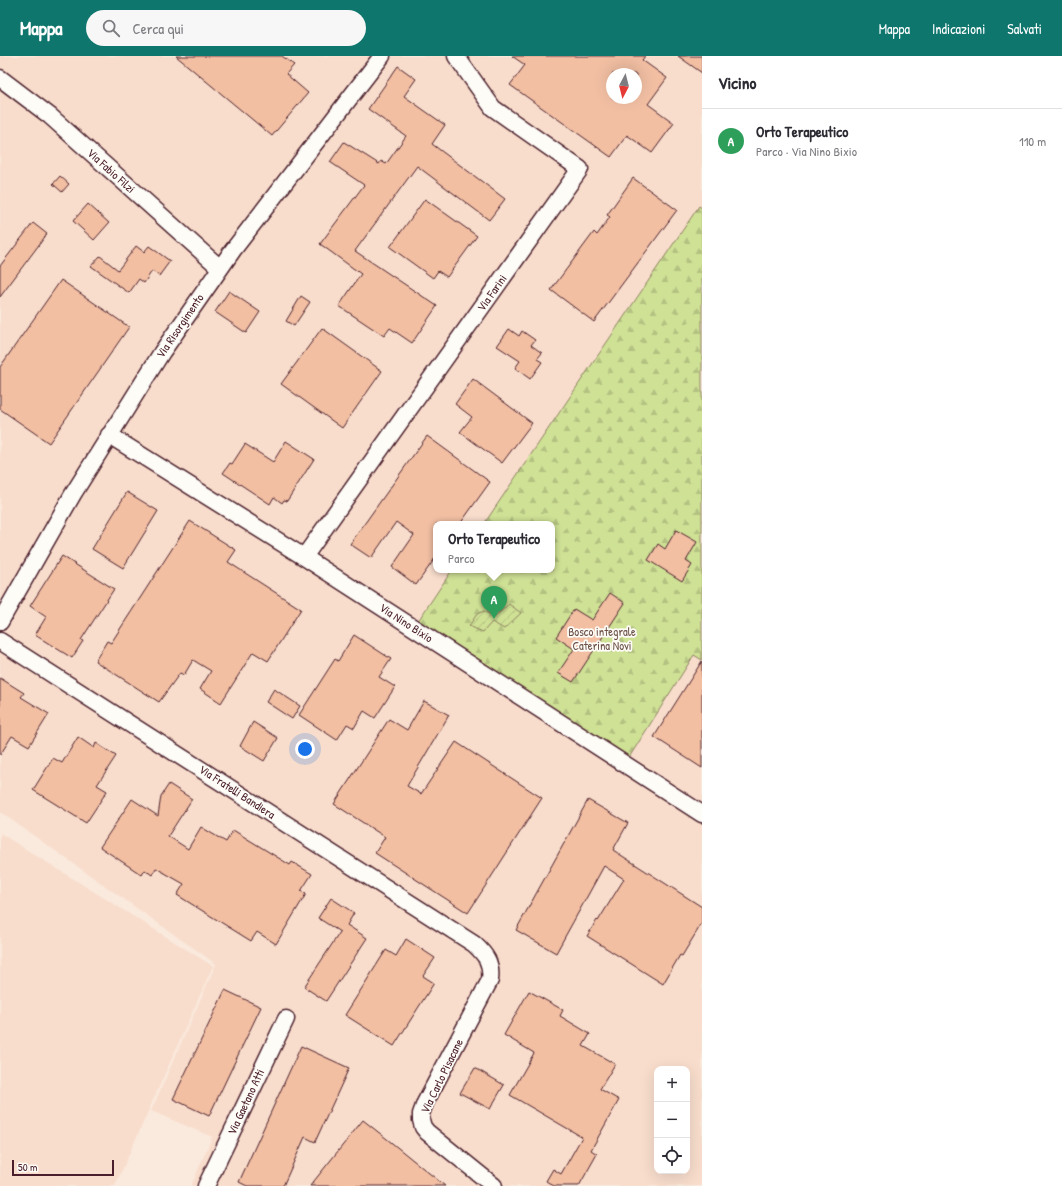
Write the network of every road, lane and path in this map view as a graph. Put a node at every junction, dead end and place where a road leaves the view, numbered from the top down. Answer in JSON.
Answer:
{"nodes":[{"id":1,"x":382,"y":56,"type":"edge"},
{"id":2,"x":456,"y":56,"type":"edge"},
{"id":3,"x":0,"y":78,"type":"edge"},
{"id":4,"x":220,"y":268,"type":"junction"},
{"id":5,"x":109,"y":435,"type":"junction"},
{"id":6,"x":304,"y":557,"type":"junction"},
{"id":7,"x":1,"y":619,"type":"edge"},
{"id":8,"x":0,"y":641,"type":"edge"},
{"id":9,"x":702,"y":814,"type":"edge"},
{"id":10,"x":474,"y":944,"type":"joint"},
{"id":11,"x":286,"y":1019,"type":"dead end"},
{"id":12,"x":206,"y":1186,"type":"edge"},
{"id":13,"x":494,"y":1186,"type":"edge"}],
"edges":[{"from":1,"to":4,"type":"street","name":"Via Risorgimento"},
{"from":2,"to":6,"type":"street","name":"Via Farini"},
{"from":3,"to":4,"type":"street","name":"Via Fabio Filzi"},
{"from":4,"to":5,"type":"street","name":"Via Risorgimento"},
{"from":5,"to":6,"type":"street","name":"Via Nino Bixio"},
{"from":5,"to":7,"type":"street","name":"Via Risorgimento"},
{"from":6,"to":9,"type":"street","name":"Via Nino Bixio"},
{"from":8,"to":10,"type":"street","name":"Via Fratelli Bandiera"},
{"from":10,"to":13,"type":"street","name":"Via Carlo Pisacane"},
{"from":11,"to":12,"type":"street","name":"Via Gaetano Atti"}]}
